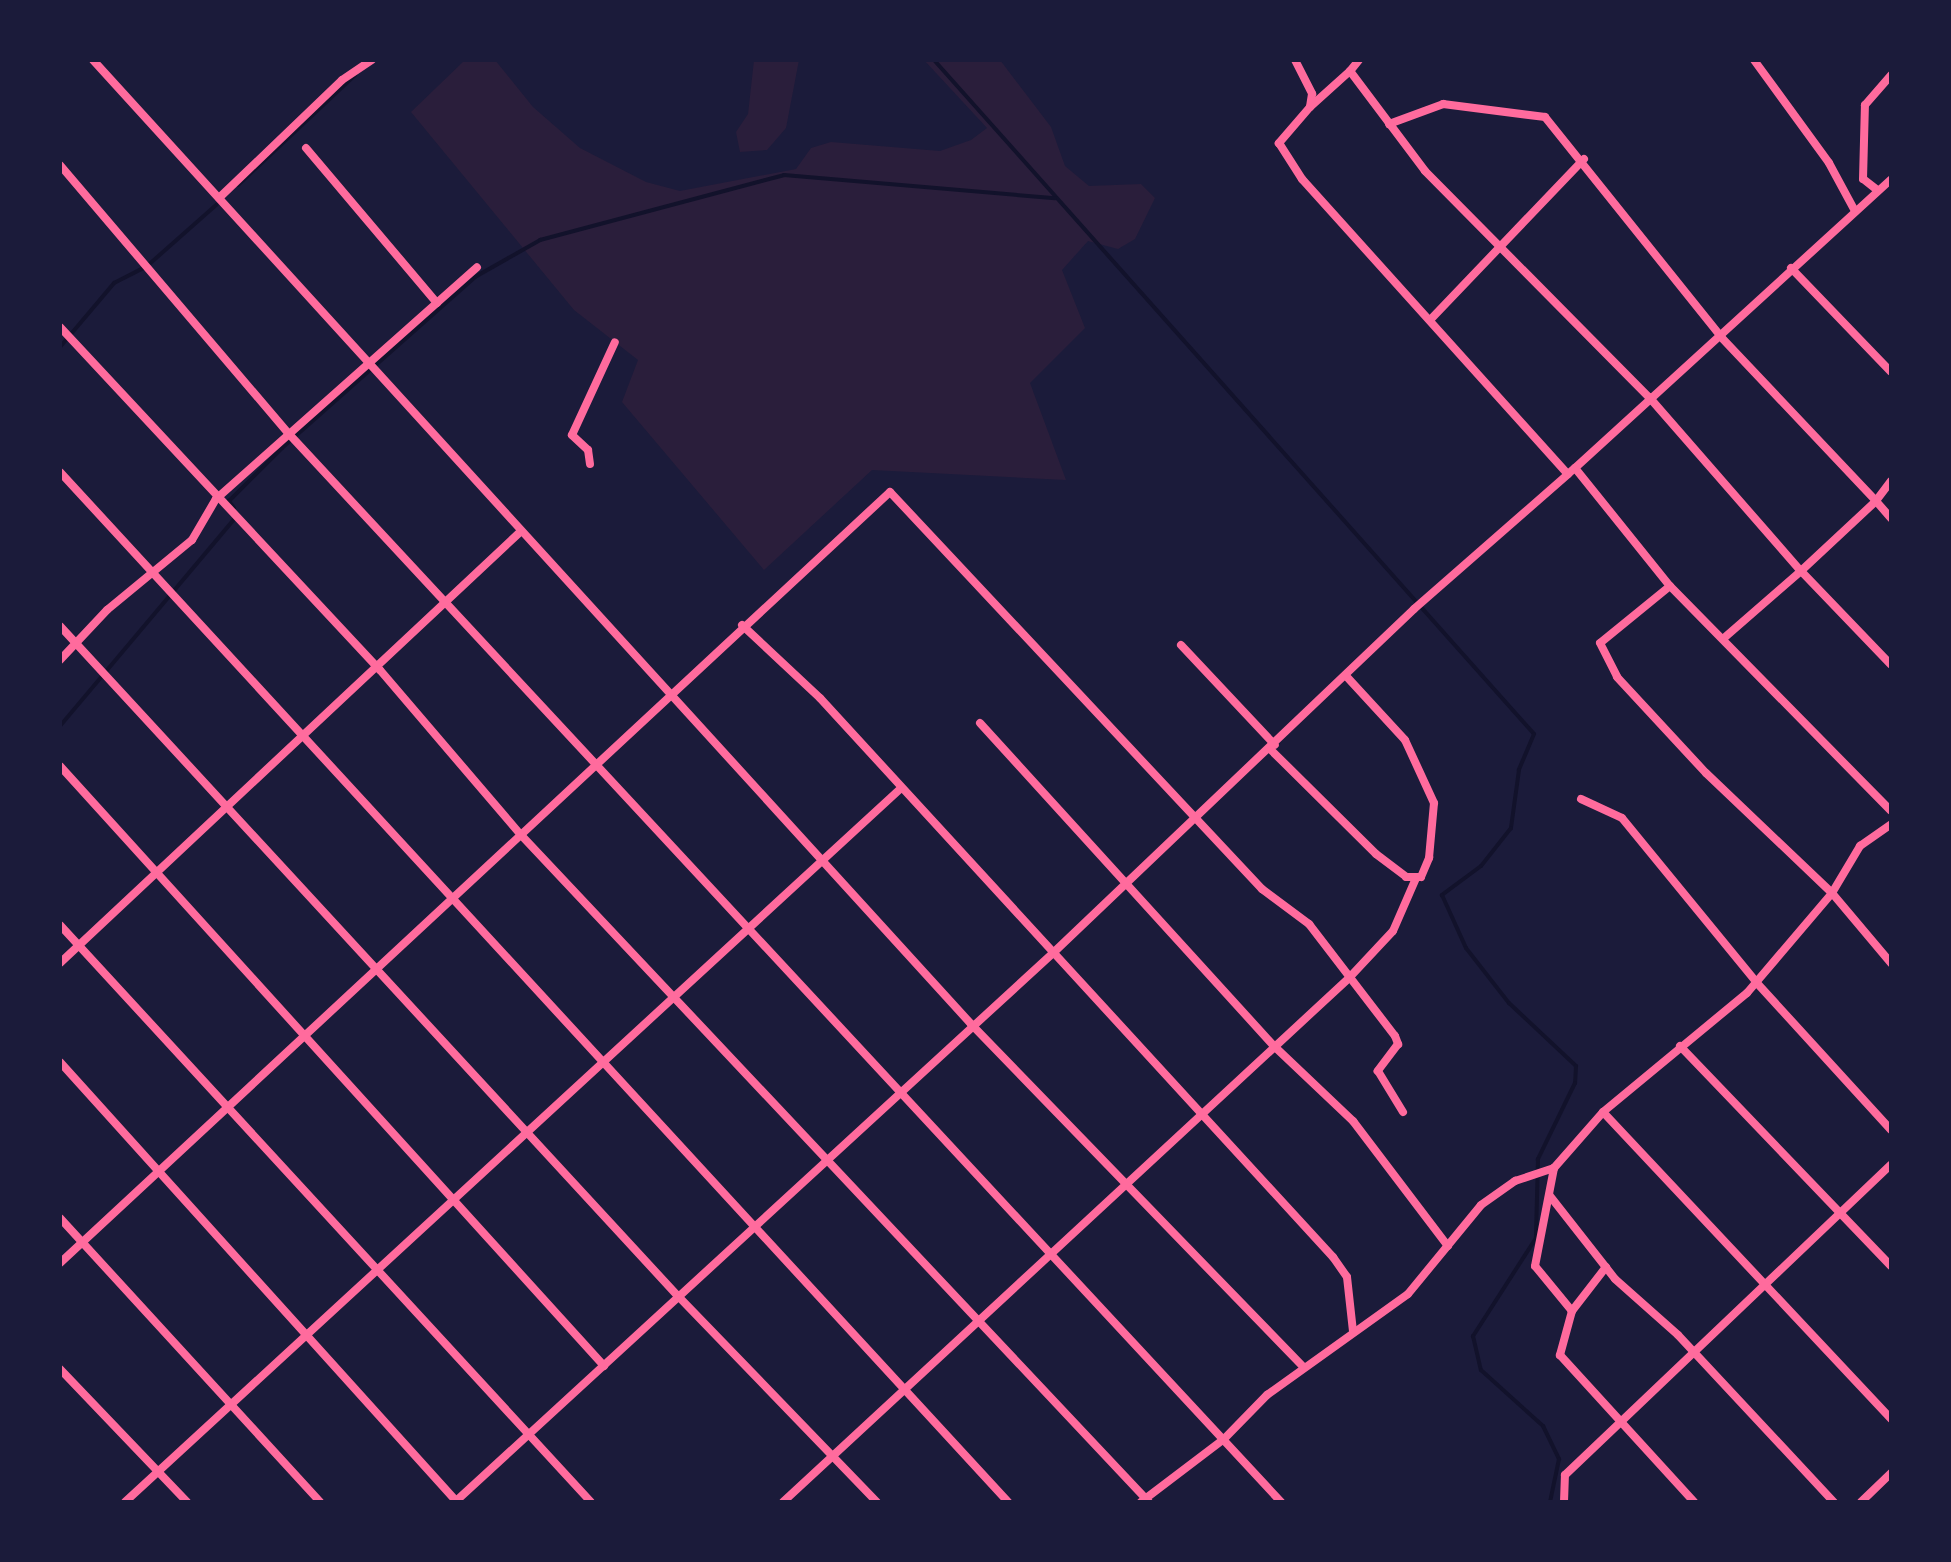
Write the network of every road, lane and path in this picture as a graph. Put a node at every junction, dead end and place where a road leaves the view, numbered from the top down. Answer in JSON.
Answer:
{"nodes":[{"id":1,"x":92,"y":60,"type":"edge"},
{"id":2,"x":372,"y":60,"type":"edge"},
{"id":3,"x":1295,"y":60,"type":"edge"},
{"id":4,"x":1359,"y":60,"type":"edge"},
{"id":5,"x":1754,"y":60,"type":"edge"},
{"id":6,"x":1350,"y":71,"type":"junction"},
{"id":7,"x":1891,"y":75,"type":"edge"},
{"id":8,"x":1310,"y":107,"type":"junction"},
{"id":9,"x":1389,"y":124,"type":"junction"},
{"id":10,"x":306,"y":148,"type":"dead end"},
{"id":11,"x":1584,"y":160,"type":"junction"},
{"id":12,"x":60,"y":165,"type":"edge"},
{"id":13,"x":1891,"y":179,"type":"edge"},
{"id":14,"x":1876,"y":189,"type":"junction"},
{"id":15,"x":220,"y":198,"type":"junction"},
{"id":16,"x":1855,"y":211,"type":"junction"},
{"id":17,"x":1501,"y":245,"type":"junction"},
{"id":18,"x":477,"y":267,"type":"dead end"},
{"id":19,"x":1791,"y":268,"type":"junction"},
{"id":20,"x":437,"y":302,"type":"junction"},
{"id":21,"x":1432,"y":318,"type":"junction"},
{"id":22,"x":60,"y":327,"type":"edge"},
{"id":23,"x":1721,"y":337,"type":"junction"},
{"id":24,"x":615,"y":342,"type":"dead end"},
{"id":25,"x":372,"y":364,"type":"junction"},
{"id":26,"x":1891,"y":372,"type":"edge"},
{"id":27,"x":1648,"y":397,"type":"junction"},
{"id":28,"x":289,"y":434,"type":"junction"},
{"id":29,"x":590,"y":464,"type":"dead end"},
{"id":30,"x":1571,"y":471,"type":"junction"},
{"id":31,"x":60,"y":472,"type":"edge"},
{"id":32,"x":1891,"y":481,"type":"edge"},
{"id":33,"x":216,"y":499,"type":"junction"},
{"id":34,"x":1876,"y":501,"type":"junction"},
{"id":35,"x":1891,"y":518,"type":"edge"},
{"id":36,"x":519,"y":533,"type":"junction"},
{"id":37,"x":1800,"y":571,"type":"junction"},
{"id":38,"x":154,"y":574,"type":"junction"},
{"id":39,"x":1670,"y":586,"type":"junction"},
{"id":40,"x":445,"y":601,"type":"junction"},
{"id":41,"x":742,"y":625,"type":"junction"},
{"id":42,"x":60,"y":626,"type":"edge"},
{"id":43,"x":1724,"y":638,"type":"junction"},
{"id":44,"x":76,"y":644,"type":"junction"},
{"id":45,"x":1181,"y":645,"type":"dead end"},
{"id":46,"x":60,"y":660,"type":"edge"},
{"id":47,"x":1891,"y":666,"type":"edge"},
{"id":48,"x":380,"y":670,"type":"junction"},
{"id":49,"x":1347,"y":678,"type":"junction"},
{"id":50,"x":672,"y":690,"type":"junction"},
{"id":51,"x":980,"y":723,"type":"dead end"},
{"id":52,"x":306,"y":737,"type":"junction"},
{"id":53,"x":1273,"y":747,"type":"junction"},
{"id":54,"x":599,"y":761,"type":"junction"},
{"id":55,"x":60,"y":766,"type":"edge"},
{"id":56,"x":900,"y":790,"type":"junction"},
{"id":57,"x":1581,"y":799,"type":"dead end"},
{"id":58,"x":228,"y":802,"type":"junction"},
{"id":59,"x":1891,"y":811,"type":"edge"},
{"id":60,"x":1199,"y":815,"type":"junction"},
{"id":61,"x":1891,"y":824,"type":"edge"},
{"id":62,"x":522,"y":836,"type":"junction"},
{"id":63,"x":826,"y":859,"type":"junction"},
{"id":64,"x":152,"y":873,"type":"junction"},
{"id":65,"x":1416,"y":878,"type":"junction"},
{"id":66,"x":1128,"y":882,"type":"junction"},
{"id":67,"x":1832,"y":892,"type":"junction"},
{"id":68,"x":454,"y":898,"type":"junction"},
{"id":69,"x":60,"y":925,"type":"edge"},
{"id":70,"x":750,"y":927,"type":"junction"},
{"id":71,"x":80,"y":946,"type":"junction"},
{"id":72,"x":1052,"y":954,"type":"junction"},
{"id":73,"x":60,"y":963,"type":"edge"},
{"id":74,"x":1891,"y":963,"type":"edge"},
{"id":75,"x":378,"y":968,"type":"junction"},
{"id":76,"x":1349,"y":978,"type":"junction"},
{"id":77,"x":1756,"y":982,"type":"junction"},
{"id":78,"x":675,"y":996,"type":"junction"},
{"id":79,"x":971,"y":1024,"type":"junction"},
{"id":80,"x":304,"y":1040,"type":"junction"},
{"id":81,"x":1680,"y":1046,"type":"junction"},
{"id":82,"x":1275,"y":1047,"type":"junction"},
{"id":83,"x":605,"y":1061,"type":"junction"},
{"id":84,"x":60,"y":1062,"type":"edge"},
{"id":85,"x":900,"y":1088,"type":"junction"},
{"id":86,"x":228,"y":1109,"type":"junction"},
{"id":87,"x":1403,"y":1112,"type":"dead end"},
{"id":88,"x":1603,"y":1112,"type":"junction"},
{"id":89,"x":1202,"y":1117,"type":"junction"},
{"id":90,"x":529,"y":1129,"type":"junction"},
{"id":91,"x":1891,"y":1130,"type":"edge"},
{"id":92,"x":828,"y":1159,"type":"junction"},
{"id":93,"x":1891,"y":1165,"type":"edge"},
{"id":94,"x":1550,"y":1169,"type":"junction"},
{"id":95,"x":157,"y":1171,"type":"junction"},
{"id":96,"x":1127,"y":1186,"type":"junction"},
{"id":97,"x":1550,"y":1196,"type":"junction"},
{"id":98,"x":452,"y":1200,"type":"junction"},
{"id":99,"x":1840,"y":1213,"type":"junction"},
{"id":100,"x":60,"y":1218,"type":"edge"},
{"id":101,"x":753,"y":1224,"type":"junction"},
{"id":102,"x":84,"y":1242,"type":"junction"},
{"id":103,"x":1448,"y":1246,"type":"junction"},
{"id":104,"x":1052,"y":1252,"type":"junction"},
{"id":105,"x":60,"y":1263,"type":"edge"},
{"id":106,"x":1891,"y":1266,"type":"edge"},
{"id":107,"x":1606,"y":1267,"type":"junction"},
{"id":108,"x":380,"y":1272,"type":"junction"},
{"id":109,"x":1768,"y":1285,"type":"junction"},
{"id":110,"x":677,"y":1295,"type":"junction"},
{"id":111,"x":1572,"y":1311,"type":"junction"},
{"id":112,"x":979,"y":1320,"type":"junction"},
{"id":113,"x":1353,"y":1332,"type":"junction"},
{"id":114,"x":309,"y":1338,"type":"junction"},
{"id":115,"x":1695,"y":1353,"type":"junction"},
{"id":116,"x":604,"y":1366,"type":"junction"},
{"id":117,"x":1303,"y":1367,"type":"junction"},
{"id":118,"x":60,"y":1369,"type":"edge"},
{"id":119,"x":904,"y":1392,"type":"junction"},
{"id":120,"x":230,"y":1404,"type":"junction"},
{"id":121,"x":1891,"y":1419,"type":"edge"},
{"id":122,"x":1620,"y":1423,"type":"junction"},
{"id":123,"x":528,"y":1434,"type":"junction"},
{"id":124,"x":1224,"y":1439,"type":"junction"},
{"id":125,"x":834,"y":1458,"type":"junction"},
{"id":126,"x":158,"y":1470,"type":"junction"},
{"id":127,"x":1891,"y":1473,"type":"edge"},
{"id":128,"x":1145,"y":1500,"type":"edge"},
{"id":129,"x":125,"y":1502,"type":"edge"},
{"id":130,"x":187,"y":1502,"type":"edge"},
{"id":131,"x":320,"y":1502,"type":"edge"},
{"id":132,"x":456,"y":1502,"type":"edge"},
{"id":133,"x":591,"y":1502,"type":"edge"},
{"id":134,"x":783,"y":1502,"type":"edge"},
{"id":135,"x":877,"y":1502,"type":"edge"},
{"id":136,"x":1008,"y":1502,"type":"edge"},
{"id":137,"x":1281,"y":1502,"type":"edge"},
{"id":138,"x":1564,"y":1502,"type":"edge"},
{"id":139,"x":1694,"y":1502,"type":"edge"},
{"id":140,"x":1834,"y":1502,"type":"edge"},
{"id":141,"x":1861,"y":1502,"type":"edge"}],
"edges":[{"from":1,"to":15,"type":"street"},
{"from":2,"to":15,"type":"street"},
{"from":3,"to":8,"type":"street"},
{"from":4,"to":6,"type":"street"},
{"from":5,"to":16,"type":"street"},
{"from":6,"to":8,"type":"street"},
{"from":6,"to":9,"type":"street"},
{"from":7,"to":14,"type":"street"},
{"from":8,"to":21,"type":"street"},
{"from":9,"to":11,"type":"street"},
{"from":9,"to":17,"type":"street"},
{"from":10,"to":20,"type":"street"},
{"from":11,"to":17,"type":"street"},
{"from":11,"to":23,"type":"street"},
{"from":12,"to":28,"type":"street"},
{"from":13,"to":14,"type":"street"},
{"from":14,"to":16,"type":"street"},
{"from":15,"to":25,"type":"street"},
{"from":16,"to":19,"type":"street"},
{"from":17,"to":21,"type":"street"},
{"from":17,"to":27,"type":"street"},
{"from":18,"to":20,"type":"street"},
{"from":19,"to":23,"type":"street"},
{"from":19,"to":26,"type":"street"},
{"from":20,"to":25,"type":"street"},
{"from":21,"to":30,"type":"street"},
{"from":22,"to":33,"type":"street"},
{"from":23,"to":27,"type":"street"},
{"from":23,"to":34,"type":"street"},
{"from":24,"to":29,"type":"street"},
{"from":25,"to":28,"type":"street"},
{"from":25,"to":36,"type":"street"},
{"from":27,"to":30,"type":"street"},
{"from":27,"to":37,"type":"street"},
{"from":28,"to":33,"type":"street"},
{"from":28,"to":40,"type":"street"},
{"from":30,"to":39,"type":"street"},
{"from":30,"to":49,"type":"street"},
{"from":31,"to":38,"type":"street"},
{"from":32,"to":34,"type":"street"},
{"from":33,"to":38,"type":"street"},
{"from":33,"to":48,"type":"street"},
{"from":34,"to":35,"type":"street"},
{"from":34,"to":37,"type":"street"},
{"from":36,"to":40,"type":"street"},
{"from":36,"to":50,"type":"street"},
{"from":37,"to":43,"type":"street"},
{"from":37,"to":47,"type":"street"},
{"from":38,"to":44,"type":"street"},
{"from":38,"to":52,"type":"street"},
{"from":39,"to":43,"type":"street"},
{"from":39,"to":67,"type":"street"},
{"from":40,"to":48,"type":"street"},
{"from":40,"to":54,"type":"street"},
{"from":41,"to":50,"type":"street"},
{"from":41,"to":56,"type":"street"},
{"from":41,"to":60,"type":"street"},
{"from":42,"to":44,"type":"street"},
{"from":43,"to":59,"type":"street"},
{"from":44,"to":46,"type":"street"},
{"from":44,"to":58,"type":"street"},
{"from":45,"to":53,"type":"street"},
{"from":48,"to":52,"type":"street"},
{"from":48,"to":62,"type":"street"},
{"from":49,"to":53,"type":"street"},
{"from":49,"to":65,"type":"street"},
{"from":50,"to":54,"type":"street"},
{"from":50,"to":63,"type":"street"},
{"from":51,"to":66,"type":"street"},
{"from":52,"to":58,"type":"street"},
{"from":52,"to":68,"type":"street"},
{"from":53,"to":60,"type":"street"},
{"from":53,"to":65,"type":"street"},
{"from":54,"to":62,"type":"street"},
{"from":54,"to":70,"type":"street"},
{"from":55,"to":64,"type":"street"},
{"from":56,"to":63,"type":"street"},
{"from":56,"to":72,"type":"street"},
{"from":57,"to":77,"type":"street"},
{"from":58,"to":64,"type":"street"},
{"from":58,"to":75,"type":"street"},
{"from":60,"to":66,"type":"street"},
{"from":60,"to":76,"type":"street"},
{"from":61,"to":67,"type":"street"},
{"from":62,"to":68,"type":"street"},
{"from":62,"to":78,"type":"street"},
{"from":63,"to":70,"type":"street"},
{"from":63,"to":79,"type":"street"},
{"from":64,"to":71,"type":"street"},
{"from":64,"to":80,"type":"street"},
{"from":65,"to":76,"type":"street"},
{"from":66,"to":72,"type":"street"},
{"from":66,"to":82,"type":"street"},
{"from":67,"to":74,"type":"street"},
{"from":67,"to":77,"type":"street"},
{"from":68,"to":75,"type":"street"},
{"from":68,"to":83,"type":"street"},
{"from":69,"to":71,"type":"street"},
{"from":70,"to":78,"type":"street"},
{"from":70,"to":85,"type":"street"},
{"from":71,"to":73,"type":"street"},
{"from":71,"to":86,"type":"street"},
{"from":72,"to":79,"type":"street"},
{"from":72,"to":89,"type":"street"},
{"from":75,"to":80,"type":"street"},
{"from":75,"to":90,"type":"street"},
{"from":76,"to":82,"type":"street"},
{"from":76,"to":87,"type":"street"},
{"from":77,"to":81,"type":"street"},
{"from":77,"to":91,"type":"street"},
{"from":78,"to":83,"type":"street"},
{"from":78,"to":92,"type":"street"},
{"from":79,"to":85,"type":"street"},
{"from":79,"to":96,"type":"street"},
{"from":80,"to":86,"type":"street"},
{"from":80,"to":98,"type":"street"},
{"from":81,"to":88,"type":"street"},
{"from":81,"to":99,"type":"street"},
{"from":82,"to":89,"type":"street"},
{"from":82,"to":103,"type":"street"},
{"from":83,"to":90,"type":"street"},
{"from":83,"to":101,"type":"street"},
{"from":84,"to":95,"type":"street"},
{"from":85,"to":92,"type":"street"},
{"from":85,"to":104,"type":"street"},
{"from":86,"to":95,"type":"street"},
{"from":86,"to":108,"type":"street"},
{"from":88,"to":94,"type":"street"},
{"from":88,"to":109,"type":"street"},
{"from":89,"to":96,"type":"street"},
{"from":89,"to":113,"type":"street"},
{"from":90,"to":98,"type":"street"},
{"from":90,"to":110,"type":"street"},
{"from":92,"to":101,"type":"street"},
{"from":92,"to":112,"type":"street"},
{"from":93,"to":99,"type":"street"},
{"from":94,"to":97,"type":"street"},
{"from":94,"to":103,"type":"street"},
{"from":95,"to":102,"type":"street"},
{"from":95,"to":114,"type":"street"},
{"from":96,"to":104,"type":"street"},
{"from":96,"to":117,"type":"street"},
{"from":97,"to":107,"type":"street"},
{"from":97,"to":111,"type":"street"},
{"from":98,"to":108,"type":"street"},
{"from":98,"to":116,"type":"street"},
{"from":99,"to":106,"type":"street"},
{"from":99,"to":109,"type":"street"},
{"from":100,"to":102,"type":"street"},
{"from":101,"to":110,"type":"street"},
{"from":101,"to":119,"type":"street"},
{"from":102,"to":105,"type":"street"},
{"from":102,"to":120,"type":"street"},
{"from":103,"to":113,"type":"street"},
{"from":104,"to":112,"type":"street"},
{"from":104,"to":124,"type":"street"},
{"from":107,"to":111,"type":"street"},
{"from":107,"to":115,"type":"street"},
{"from":108,"to":114,"type":"street"},
{"from":108,"to":123,"type":"street"},
{"from":109,"to":115,"type":"street"},
{"from":109,"to":121,"type":"street"},
{"from":110,"to":116,"type":"street"},
{"from":110,"to":125,"type":"street"},
{"from":111,"to":122,"type":"street"},
{"from":112,"to":119,"type":"street"},
{"from":112,"to":128,"type":"street"},
{"from":113,"to":117,"type":"street"},
{"from":114,"to":120,"type":"street"},
{"from":114,"to":132,"type":"street"},
{"from":115,"to":122,"type":"street"},
{"from":115,"to":140,"type":"street"},
{"from":116,"to":123,"type":"street"},
{"from":117,"to":124,"type":"street"},
{"from":118,"to":126,"type":"street"},
{"from":119,"to":125,"type":"street"},
{"from":119,"to":136,"type":"street"},
{"from":120,"to":126,"type":"street"},
{"from":120,"to":131,"type":"street"},
{"from":122,"to":138,"type":"street"},
{"from":122,"to":139,"type":"street"},
{"from":123,"to":132,"type":"street"},
{"from":123,"to":133,"type":"street"},
{"from":124,"to":128,"type":"street"},
{"from":124,"to":137,"type":"street"},
{"from":125,"to":134,"type":"street"},
{"from":125,"to":135,"type":"street"},
{"from":126,"to":129,"type":"street"},
{"from":126,"to":130,"type":"street"},
{"from":127,"to":141,"type":"street"}]}
